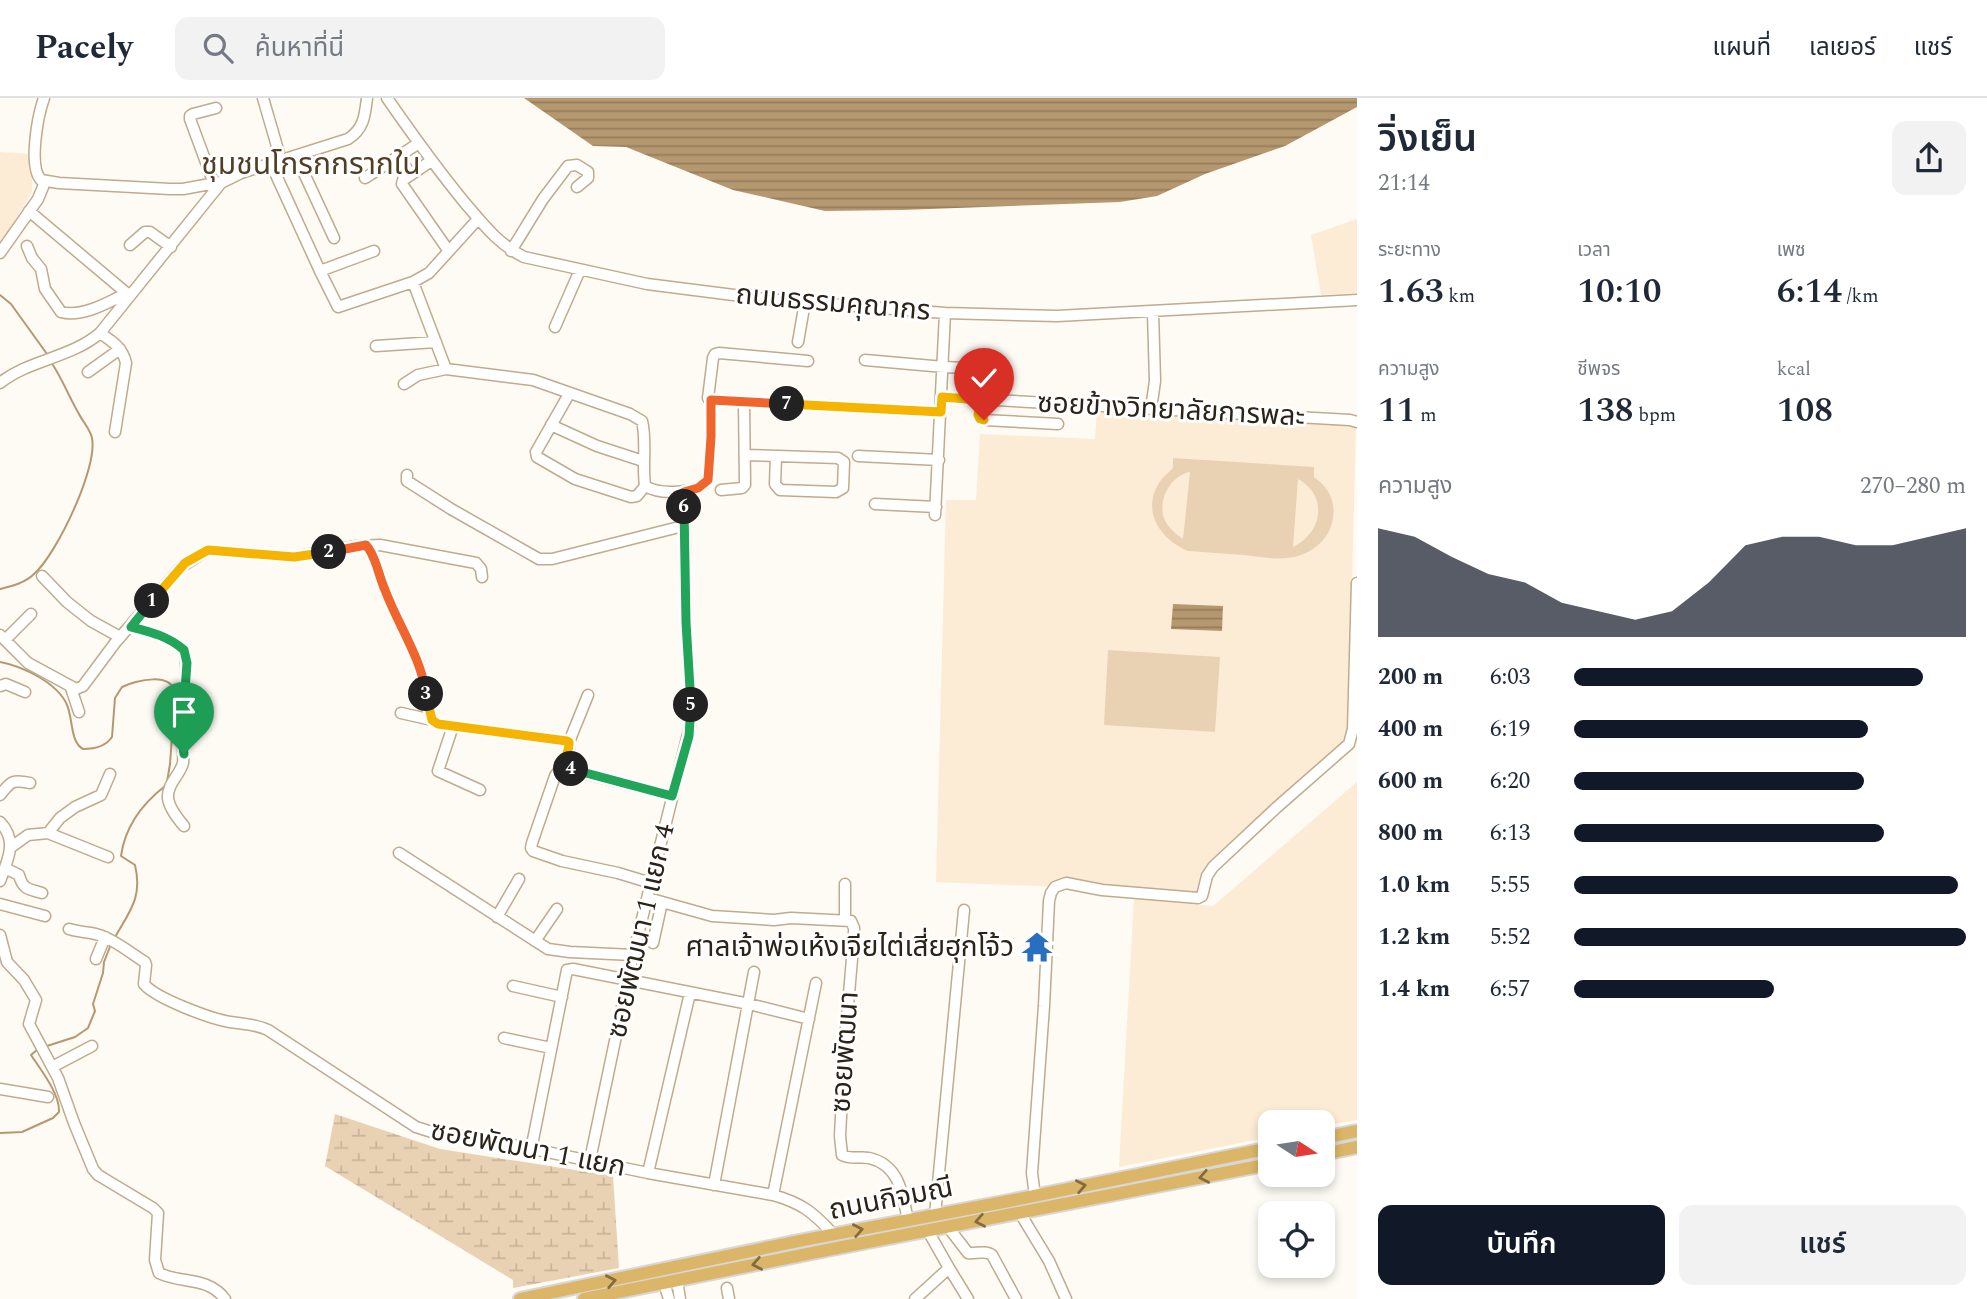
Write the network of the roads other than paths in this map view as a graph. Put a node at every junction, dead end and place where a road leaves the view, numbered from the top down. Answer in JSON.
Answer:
{"nodes":[{"id":1,"x":44,"y":98,"type":"edge"},
{"id":2,"x":263,"y":98,"type":"edge"},
{"id":3,"x":367,"y":98,"type":"edge"},
{"id":4,"x":387,"y":98,"type":"edge"},
{"id":5,"x":216,"y":108,"type":"dead end"},
{"id":6,"x":419,"y":144,"type":"junction"},
{"id":7,"x":296,"y":156,"type":"junction"},
{"id":8,"x":398,"y":156,"type":"junction"},
{"id":9,"x":431,"y":161,"type":"junction"},
{"id":10,"x":276,"y":162,"type":"junction"},
{"id":11,"x":411,"y":174,"type":"junction"},
{"id":12,"x":365,"y":178,"type":"dead end"},
{"id":13,"x":228,"y":179,"type":"junction"},
{"id":14,"x":45,"y":182,"type":"junction"},
{"id":15,"x":214,"y":184,"type":"junction"},
{"id":16,"x":577,"y":187,"type":"dead end"},
{"id":17,"x":29,"y":211,"type":"junction"},
{"id":18,"x":478,"y":219,"type":"junction"},
{"id":19,"x":334,"y":238,"type":"dead end"},
{"id":20,"x":130,"y":245,"type":"dead end"},
{"id":21,"x":27,"y":246,"type":"dead end"},
{"id":22,"x":171,"y":247,"type":"junction"},
{"id":23,"x":448,"y":250,"type":"junction"},
{"id":24,"x":374,"y":251,"type":"dead end"},
{"id":25,"x":511,"y":251,"type":"junction"},
{"id":26,"x":0,"y":253,"type":"edge"},
{"id":27,"x":580,"y":270,"type":"junction"},
{"id":28,"x":320,"y":271,"type":"junction"},
{"id":29,"x":413,"y":282,"type":"junction"},
{"id":30,"x":129,"y":294,"type":"junction"},
{"id":31,"x":1357,"y":300,"type":"edge"},
{"id":32,"x":805,"y":303,"type":"junction"},
{"id":33,"x":1153,"y":312,"type":"junction"},
{"id":34,"x":945,"y":313,"type":"junction"},
{"id":35,"x":555,"y":327,"type":"dead end"},
{"id":36,"x":100,"y":333,"type":"junction"},
{"id":37,"x":436,"y":342,"type":"junction"},
{"id":38,"x":798,"y":342,"type":"dead end"},
{"id":39,"x":376,"y":346,"type":"dead end"},
{"id":40,"x":120,"y":349,"type":"junction"},
{"id":41,"x":865,"y":360,"type":"dead end"},
{"id":42,"x":808,"y":361,"type":"dead end"},
{"id":43,"x":944,"y":367,"type":"junction"},
{"id":44,"x":446,"y":369,"type":"junction"},
{"id":45,"x":1006,"y":370,"type":"dead end"},
{"id":46,"x":88,"y":372,"type":"dead end"},
{"id":47,"x":0,"y":383,"type":"edge"},
{"id":48,"x":404,"y":384,"type":"dead end"},
{"id":49,"x":569,"y":394,"type":"junction"},
{"id":50,"x":942,"y":397,"type":"junction"},
{"id":51,"x":711,"y":400,"type":"junction"},
{"id":52,"x":980,"y":400,"type":"junction"},
{"id":53,"x":744,"y":402,"type":"junction"},
{"id":54,"x":1151,"y":409,"type":"junction"},
{"id":55,"x":941,"y":412,"type":"junction"},
{"id":56,"x":1357,"y":422,"type":"edge"},
{"id":57,"x":1058,"y":424,"type":"dead end"},
{"id":58,"x":551,"y":425,"type":"junction"},
{"id":59,"x":115,"y":432,"type":"dead end"},
{"id":60,"x":745,"y":455,"type":"junction"},
{"id":61,"x":776,"y":456,"type":"junction"},
{"id":62,"x":858,"y":456,"type":"dead end"},
{"id":63,"x":939,"y":460,"type":"junction"},
{"id":64,"x":643,"y":461,"type":"junction"},
{"id":65,"x":407,"y":475,"type":"dead end"},
{"id":66,"x":645,"y":486,"type":"junction"},
{"id":67,"x":721,"y":490,"type":"dead end"},
{"id":68,"x":684,"y":492,"type":"junction"},
{"id":69,"x":875,"y":504,"type":"dead end"},
{"id":70,"x":684,"y":526,"type":"junction"},
{"id":71,"x":367,"y":546,"type":"junction"},
{"id":72,"x":42,"y":576,"type":"dead end"},
{"id":73,"x":482,"y":577,"type":"dead end"},
{"id":74,"x":1357,"y":583,"type":"edge"},
{"id":75,"x":31,"y":614,"type":"dead end"},
{"id":76,"x":131,"y":627,"type":"junction"},
{"id":77,"x":120,"y":637,"type":"junction"},
{"id":78,"x":2,"y":638,"type":"edge"},
{"id":79,"x":1356,"y":649,"type":"edge"},
{"id":80,"x":0,"y":686,"type":"edge"},
{"id":81,"x":71,"y":688,"type":"junction"},
{"id":82,"x":25,"y":692,"type":"dead end"},
{"id":83,"x":588,"y":695,"type":"dead end"},
{"id":84,"x":79,"y":712,"type":"dead end"},
{"id":85,"x":401,"y":713,"type":"dead end"},
{"id":86,"x":432,"y":720,"type":"junction"},
{"id":87,"x":453,"y":726,"type":"junction"},
{"id":88,"x":569,"y":742,"type":"junction"},
{"id":89,"x":565,"y":766,"type":"junction"},
{"id":90,"x":110,"y":774,"type":"dead end"},
{"id":91,"x":30,"y":783,"type":"dead end"},
{"id":92,"x":480,"y":790,"type":"dead end"},
{"id":93,"x":0,"y":795,"type":"edge"},
{"id":94,"x":672,"y":796,"type":"junction"},
{"id":95,"x":0,"y":822,"type":"edge"},
{"id":96,"x":184,"y":827,"type":"dead end"},
{"id":97,"x":48,"y":833,"type":"junction"},
{"id":98,"x":10,"y":848,"type":"junction"},
{"id":99,"x":399,"y":853,"type":"dead end"},
{"id":100,"x":108,"y":858,"type":"dead end"},
{"id":101,"x":4,"y":863,"type":"edge"},
{"id":102,"x":519,"y":879,"type":"dead end"},
{"id":103,"x":0,"y":881,"type":"edge"},
{"id":104,"x":651,"y":883,"type":"junction"},
{"id":105,"x":845,"y":884,"type":"dead end"},
{"id":106,"x":42,"y":893,"type":"dead end"},
{"id":107,"x":648,"y":898,"type":"junction"},
{"id":108,"x":662,"y":902,"type":"junction"},
{"id":109,"x":0,"y":904,"type":"edge"},
{"id":110,"x":557,"y":909,"type":"dead end"},
{"id":111,"x":964,"y":910,"type":"dead end"},
{"id":112,"x":45,"y":916,"type":"dead end"},
{"id":113,"x":497,"y":917,"type":"junction"},
{"id":114,"x":845,"y":920,"type":"junction"},
{"id":115,"x":69,"y":929,"type":"dead end"},
{"id":116,"x":0,"y":935,"type":"edge"},
{"id":117,"x":105,"y":937,"type":"junction"},
{"id":118,"x":535,"y":941,"type":"junction"},
{"id":119,"x":653,"y":943,"type":"dead end"},
{"id":120,"x":633,"y":955,"type":"junction"},
{"id":121,"x":96,"y":959,"type":"dead end"},
{"id":122,"x":754,"y":972,"type":"dead end"},
{"id":123,"x":628,"y":980,"type":"junction"},
{"id":124,"x":816,"y":983,"type":"dead end"},
{"id":125,"x":513,"y":986,"type":"dead end"},
{"id":126,"x":690,"y":993,"type":"junction"},
{"id":127,"x":562,"y":997,"type":"junction"},
{"id":128,"x":749,"y":1004,"type":"junction"},
{"id":129,"x":809,"y":1019,"type":"junction"},
{"id":130,"x":504,"y":1038,"type":"dead end"},
{"id":131,"x":92,"y":1046,"type":"dead end"},
{"id":132,"x":551,"y":1048,"type":"junction"},
{"id":133,"x":52,"y":1067,"type":"junction"},
{"id":134,"x":0,"y":1089,"type":"edge"},
{"id":135,"x":48,"y":1097,"type":"dead end"},
{"id":136,"x":1357,"y":1131,"type":"edge"},
{"id":137,"x":1335,"y":1136,"type":"edge"},
{"id":138,"x":1357,"y":1147,"type":"edge"},
{"id":139,"x":531,"y":1150,"type":"junction"},
{"id":140,"x":1258,"y":1150,"type":"edge"},
{"id":141,"x":1335,"y":1152,"type":"edge"},
{"id":142,"x":590,"y":1160,"type":"junction"},
{"id":143,"x":1258,"y":1166,"type":"edge"},
{"id":144,"x":648,"y":1173,"type":"junction"},
{"id":145,"x":714,"y":1185,"type":"junction"},
{"id":146,"x":1035,"y":1191,"type":"junction"},
{"id":147,"x":774,"y":1195,"type":"junction"},
{"id":148,"x":1020,"y":1213,"type":"junction"},
{"id":149,"x":935,"y":1215,"type":"junction"},
{"id":150,"x":908,"y":1221,"type":"junction"},
{"id":151,"x":948,"y":1227,"type":"junction"},
{"id":152,"x":928,"y":1231,"type":"junction"},
{"id":153,"x":834,"y":1235,"type":"junction"},
{"id":154,"x":949,"y":1268,"type":"junction"},
{"id":155,"x":671,"y":1282,"type":"junction"},
{"id":156,"x":727,"y":1288,"type":"dead end"},
{"id":157,"x":225,"y":1299,"type":"edge"},
{"id":158,"x":520,"y":1299,"type":"edge"},
{"id":159,"x":584,"y":1299,"type":"edge"},
{"id":160,"x":669,"y":1299,"type":"edge"},
{"id":161,"x":680,"y":1299,"type":"edge"},
{"id":162,"x":729,"y":1299,"type":"edge"},
{"id":163,"x":915,"y":1299,"type":"edge"},
{"id":164,"x":968,"y":1299,"type":"edge"},
{"id":165,"x":1016,"y":1299,"type":"edge"},
{"id":166,"x":1066,"y":1299,"type":"edge"}],
"edges":[{"from":1,"to":14,"type":"street"},
{"from":2,"to":10,"type":"street"},
{"from":3,"to":7,"type":"street"},
{"from":4,"to":6,"type":"street","name":"ถนนธรรมคุณากร"},
{"from":5,"to":15,"type":"street"},
{"from":6,"to":8,"type":"street"},
{"from":6,"to":9,"type":"street","name":"ถนนธรรมคุณากร"},
{"from":7,"to":10,"type":"street"},
{"from":7,"to":19,"type":"street"},
{"from":8,"to":11,"type":"street"},
{"from":8,"to":12,"type":"street"},
{"from":9,"to":11,"type":"street"},
{"from":9,"to":18,"type":"street","name":"ถนนธรรมคุณากร"},
{"from":10,"to":13,"type":"street"},
{"from":10,"to":28,"type":"street"},
{"from":11,"to":23,"type":"street"},
{"from":13,"to":15,"type":"street"},
{"from":13,"to":22,"type":"street"},
{"from":14,"to":15,"type":"street"},
{"from":14,"to":17,"type":"street"},
{"from":16,"to":25,"type":"street"},
{"from":17,"to":26,"type":"street"},
{"from":17,"to":30,"type":"street"},
{"from":18,"to":23,"type":"street"},
{"from":18,"to":25,"type":"street","name":"ถนนธรรมคุณากร"},
{"from":20,"to":22,"type":"street"},
{"from":21,"to":30,"type":"street"},
{"from":22,"to":30,"type":"street"},
{"from":23,"to":29,"type":"street"},
{"from":24,"to":28,"type":"street"},
{"from":25,"to":27,"type":"street","name":"ถนนธรรมคุณากร"},
{"from":27,"to":32,"type":"street","name":"ถนนธรรมคุณากร"},
{"from":27,"to":35,"type":"street"},
{"from":28,"to":29,"type":"street"},
{"from":29,"to":37,"type":"street"},
{"from":30,"to":36,"type":"street"},
{"from":31,"to":33,"type":"street","name":"ถนนธรรมคุณากร"},
{"from":32,"to":34,"type":"street","name":"ถนนธรรมคุณากร"},
{"from":32,"to":38,"type":"street"},
{"from":33,"to":34,"type":"street","name":"ถนนธรรมคุณากร"},
{"from":33,"to":54,"type":"street"},
{"from":34,"to":43,"type":"street"},
{"from":36,"to":40,"type":"street"},
{"from":36,"to":47,"type":"street"},
{"from":37,"to":39,"type":"street"},
{"from":37,"to":44,"type":"street"},
{"from":40,"to":46,"type":"street"},
{"from":40,"to":59,"type":"street"},
{"from":41,"to":43,"type":"street"},
{"from":42,"to":51,"type":"street"},
{"from":43,"to":45,"type":"street"},
{"from":43,"to":50,"type":"street"},
{"from":44,"to":48,"type":"street"},
{"from":44,"to":49,"type":"street"},
{"from":49,"to":58,"type":"street"},
{"from":49,"to":64,"type":"street"},
{"from":50,"to":52,"type":"street","name":"ซอยข้างวิทยาลัยการพละ"},
{"from":50,"to":55,"type":"street"},
{"from":51,"to":53,"type":"street"},
{"from":51,"to":68,"type":"street"},
{"from":52,"to":54,"type":"street","name":"ซอยข้างวิทยาลัยการพละ"},
{"from":52,"to":57,"type":"street"},
{"from":53,"to":55,"type":"street"},
{"from":53,"to":60,"type":"street"},
{"from":54,"to":56,"type":"street","name":"ซอยข้างวิทยาลัยการพละ"},
{"from":55,"to":63,"type":"street"},
{"from":58,"to":64,"type":"street"},
{"from":58,"to":66,"type":"street"},
{"from":60,"to":61,"type":"street"},
{"from":60,"to":67,"type":"street"},
{"from":61,"to":61,"type":"street"},
{"from":62,"to":63,"type":"street"},
{"from":63,"to":69,"type":"street"},
{"from":64,"to":66,"type":"street"},
{"from":65,"to":70,"type":"street"},
{"from":66,"to":68,"type":"street"},
{"from":68,"to":70,"type":"street","name":"ซอยพัฒนา 1 แยก 4"},
{"from":70,"to":94,"type":"street","name":"ซอยพัฒนา 1 แยก 4"},
{"from":71,"to":73,"type":"street"},
{"from":71,"to":76,"type":"street"},
{"from":71,"to":86,"type":"street"},
{"from":72,"to":77,"type":"street"},
{"from":74,"to":79,"type":"street"},
{"from":75,"to":78,"type":"street"},
{"from":76,"to":77,"type":"street"},
{"from":76,"to":96,"type":"street"},
{"from":77,"to":81,"type":"street"},
{"from":78,"to":81,"type":"street"},
{"from":79,"to":146,"type":"street"},
{"from":80,"to":82,"type":"street"},
{"from":81,"to":84,"type":"street"},
{"from":83,"to":88,"type":"street"},
{"from":85,"to":86,"type":"street"},
{"from":86,"to":87,"type":"street"},
{"from":87,"to":88,"type":"street"},
{"from":87,"to":92,"type":"street"},
{"from":88,"to":89,"type":"street"},
{"from":89,"to":94,"type":"street"},
{"from":89,"to":104,"type":"street"},
{"from":90,"to":97,"type":"street"},
{"from":91,"to":93,"type":"street"},
{"from":94,"to":104,"type":"street","name":"ซอยพัฒนา 1 แยก 4"},
{"from":95,"to":98,"type":"street"},
{"from":97,"to":98,"type":"street"},
{"from":97,"to":100,"type":"street"},
{"from":98,"to":101,"type":"street"},
{"from":99,"to":113,"type":"street"},
{"from":101,"to":103,"type":"street"},
{"from":101,"to":106,"type":"street"},
{"from":102,"to":113,"type":"street"},
{"from":104,"to":107,"type":"street","name":"ซอยพัฒนา 1 แยก 4"},
{"from":105,"to":114,"type":"street"},
{"from":107,"to":108,"type":"street"},
{"from":107,"to":120,"type":"street","name":"ซอยพัฒนา 1 แยก 4"},
{"from":108,"to":114,"type":"street"},
{"from":108,"to":119,"type":"street"},
{"from":109,"to":112,"type":"street"},
{"from":110,"to":118,"type":"street"},
{"from":111,"to":149,"type":"street"},
{"from":113,"to":118,"type":"street"},
{"from":114,"to":150,"type":"street","name":"ซอยพัฒนา"},
{"from":115,"to":117,"type":"street","name":"ซอยพัฒนา 1 แยก"},
{"from":116,"to":133,"type":"street"},
{"from":117,"to":121,"type":"street"},
{"from":117,"to":139,"type":"street","name":"ซอยพัฒนา 1 แยก"},
{"from":118,"to":120,"type":"street"},
{"from":120,"to":123,"type":"street","name":"ซอยพัฒนา 1 แยก 4"},
{"from":122,"to":128,"type":"street"},
{"from":123,"to":126,"type":"street"},
{"from":123,"to":127,"type":"street"},
{"from":123,"to":142,"type":"street","name":"ซอยพัฒนา 1 แยก 4"},
{"from":124,"to":129,"type":"street"},
{"from":125,"to":127,"type":"street"},
{"from":126,"to":128,"type":"street"},
{"from":126,"to":144,"type":"street"},
{"from":127,"to":132,"type":"street"},
{"from":128,"to":129,"type":"street"},
{"from":128,"to":145,"type":"street"},
{"from":129,"to":147,"type":"street"},
{"from":130,"to":132,"type":"street"},
{"from":131,"to":133,"type":"street"},
{"from":132,"to":139,"type":"street"},
{"from":133,"to":157,"type":"street"},
{"from":134,"to":135,"type":"street"},
{"from":136,"to":137,"type":"main road"},
{"from":138,"to":141,"type":"main road"},
{"from":139,"to":142,"type":"street","name":"ซอยพัฒนา 1 แยก"},
{"from":146,"to":140,"type":"main road","name":"ถนนกิจมณี","one_way":true},
{"from":142,"to":144,"type":"street","name":"ซอยพัฒนา 1 แยก"},
{"from":143,"to":148,"type":"main road","name":"ถนนกิจมณี","one_way":true},
{"from":144,"to":145,"type":"street","name":"ซอยพัฒนา 1 แยก"},
{"from":145,"to":147,"type":"street","name":"ซอยพัฒนา 1 แยก"},
{"from":146,"to":149,"type":"main road","name":"ถนนกิจมณี"},
{"from":147,"to":153,"type":"street","name":"ซอยพัฒนา 1 แยก"},
{"from":148,"to":151,"type":"main road","name":"ถนนกิจมณี","one_way":true},
{"from":148,"to":166,"type":"street"},
{"from":149,"to":150,"type":"main road","name":"ถนนกิจมณี"},
{"from":153,"to":150,"type":"main road","name":"ถนนกิจมณี","one_way":true},
{"from":151,"to":152,"type":"main road","name":"ถนนกิจมณี"},
{"from":151,"to":165,"type":"street"},
{"from":152,"to":154,"type":"street"},
{"from":152,"to":155,"type":"main road","name":"ถนนกิจมณี","one_way":true},
{"from":158,"to":153,"type":"main road","name":"ถนนกิจมณี","one_way":true},
{"from":154,"to":163,"type":"street"},
{"from":154,"to":164,"type":"street"},
{"from":155,"to":159,"type":"main road","name":"ถนนกิจมณี"},
{"from":155,"to":160,"type":"street"},
{"from":155,"to":161,"type":"street"},
{"from":156,"to":162,"type":"street"}]}
